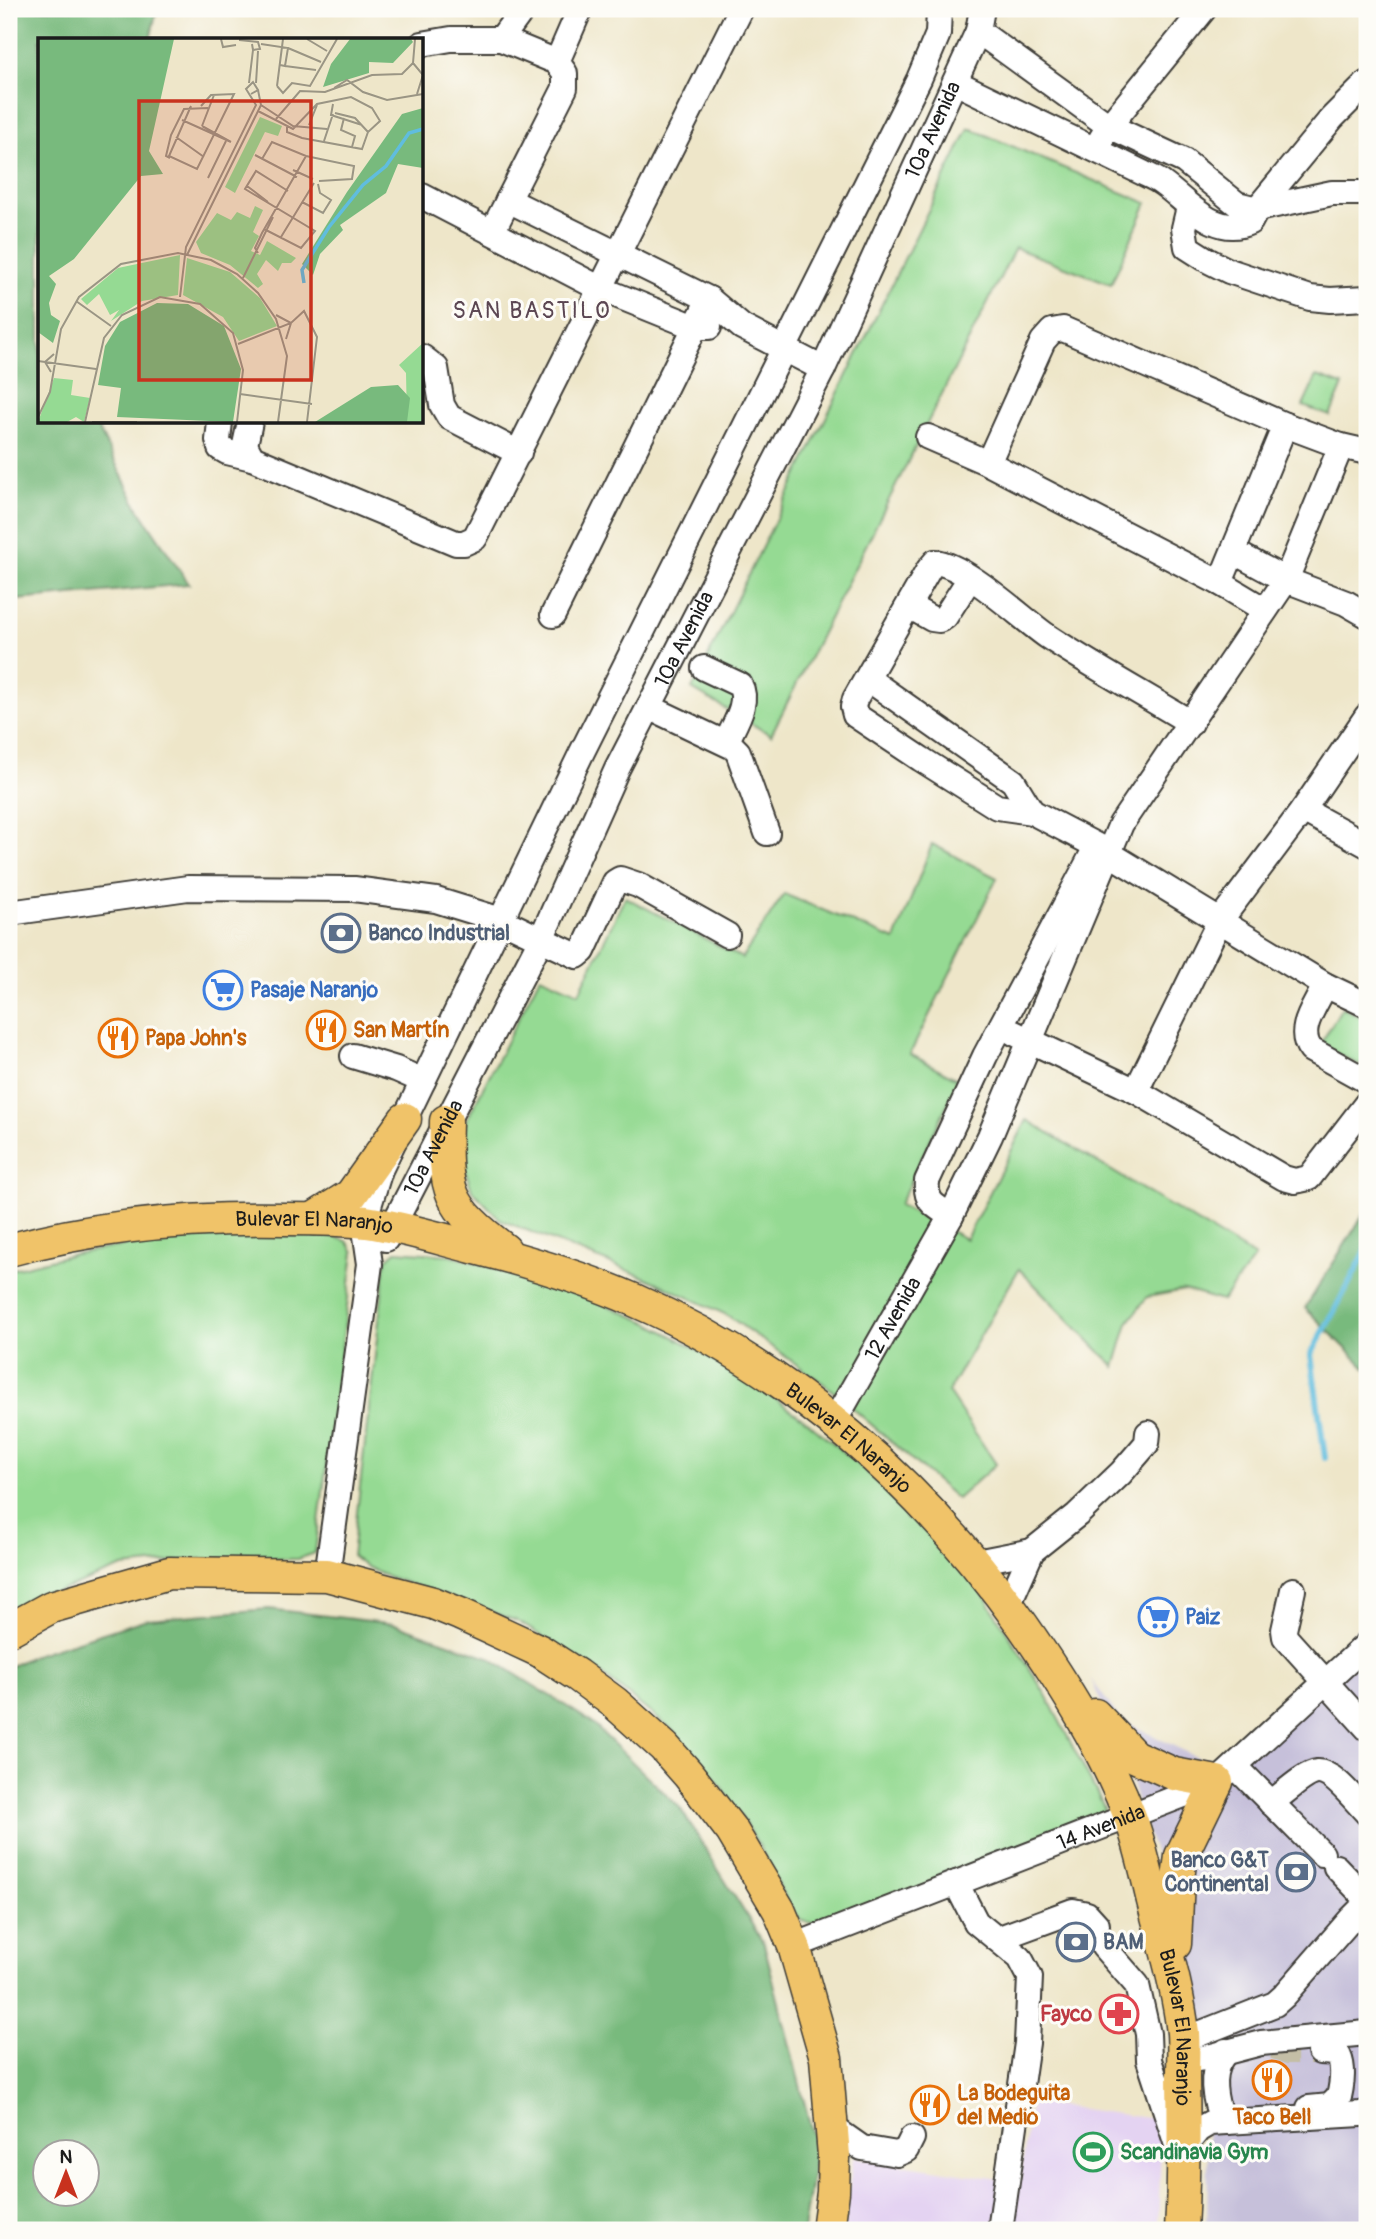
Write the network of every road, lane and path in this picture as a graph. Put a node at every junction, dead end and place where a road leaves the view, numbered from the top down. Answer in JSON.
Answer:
{"nodes":[{"id":1,"x":523,"y":9,"type":"edge"},
{"id":2,"x":580,"y":9,"type":"edge"},
{"id":3,"x":741,"y":9,"type":"edge"},
{"id":4,"x":939,"y":9,"type":"edge"},
{"id":5,"x":1204,"y":9,"type":"edge"},
{"id":6,"x":980,"y":20,"type":"edge"},
{"id":7,"x":501,"y":39,"type":"junction"},
{"id":8,"x":424,"y":44,"type":"edge"},
{"id":9,"x":557,"y":61,"type":"junction"},
{"id":10,"x":955,"y":82,"type":"junction"},
{"id":11,"x":1367,"y":83,"type":"edge"},
{"id":12,"x":1109,"y":126,"type":"junction"},
{"id":13,"x":1156,"y":148,"type":"junction"},
{"id":14,"x":1096,"y":149,"type":"junction"},
{"id":15,"x":1143,"y":173,"type":"junction"},
{"id":16,"x":1367,"y":193,"type":"edge"},
{"id":17,"x":424,"y":197,"type":"edge"},
{"id":18,"x":508,"y":200,"type":"junction"},
{"id":19,"x":1189,"y":206,"type":"junction"},
{"id":20,"x":1257,"y":209,"type":"junction"},
{"id":21,"x":492,"y":232,"type":"junction"},
{"id":22,"x":618,"y":255,"type":"junction"},
{"id":23,"x":601,"y":289,"type":"junction"},
{"id":24,"x":1367,"y":298,"type":"edge"},
{"id":25,"x":709,"y":299,"type":"junction"},
{"id":26,"x":695,"y":327,"type":"junction"},
{"id":27,"x":742,"y":327,"type":"junction"},
{"id":28,"x":784,"y":349,"type":"junction"},
{"id":29,"x":424,"y":358,"type":"edge"},
{"id":30,"x":823,"y":369,"type":"junction"},
{"id":31,"x":220,"y":424,"type":"edge"},
{"id":32,"x":250,"y":424,"type":"edge"},
{"id":33,"x":1285,"y":425,"type":"junction"},
{"id":34,"x":928,"y":437,"type":"dead end"},
{"id":35,"x":1341,"y":446,"type":"junction"},
{"id":36,"x":1367,"y":452,"type":"edge"},
{"id":37,"x":519,"y":453,"type":"junction"},
{"id":38,"x":252,"y":458,"type":"junction"},
{"id":39,"x":988,"y":463,"type":"junction"},
{"id":40,"x":1234,"y":552,"type":"junction"},
{"id":41,"x":970,"y":578,"type":"junction"},
{"id":42,"x":1286,"y":580,"type":"junction"},
{"id":43,"x":1220,"y":583,"type":"junction"},
{"id":44,"x":909,"y":606,"type":"junction"},
{"id":45,"x":1265,"y":610,"type":"junction"},
{"id":46,"x":553,"y":615,"type":"dead end"},
{"id":47,"x":1367,"y":615,"type":"edge"},
{"id":48,"x":704,"y":668,"type":"dead end"},
{"id":49,"x":868,"y":679,"type":"junction"},
{"id":50,"x":649,"y":707,"type":"junction"},
{"id":51,"x":1367,"y":716,"type":"edge"},
{"id":52,"x":1191,"y":723,"type":"junction"},
{"id":53,"x":726,"y":743,"type":"junction"},
{"id":54,"x":582,"y":752,"type":"junction"},
{"id":55,"x":617,"y":769,"type":"junction"},
{"id":56,"x":1303,"y":810,"type":"junction"},
{"id":57,"x":1032,"y":812,"type":"junction"},
{"id":58,"x":767,"y":833,"type":"dead end"},
{"id":59,"x":1367,"y":845,"type":"edge"},
{"id":60,"x":1103,"y":850,"type":"junction"},
{"id":61,"x":9,"y":913,"type":"edge"},
{"id":62,"x":501,"y":920,"type":"junction"},
{"id":63,"x":1219,"y":922,"type":"junction"},
{"id":64,"x":727,"y":935,"type":"dead end"},
{"id":65,"x":541,"y":939,"type":"junction"},
{"id":66,"x":1325,"y":985,"type":"junction"},
{"id":67,"x":1367,"y":1004,"type":"edge"},
{"id":68,"x":1001,"y":1027,"type":"junction"},
{"id":69,"x":1030,"y":1040,"type":"junction"},
{"id":70,"x":985,"y":1056,"type":"junction"},
{"id":71,"x":352,"y":1061,"type":"dead end"},
{"id":72,"x":1017,"y":1071,"type":"junction"},
{"id":73,"x":1367,"y":1081,"type":"edge"},
{"id":74,"x":1136,"y":1091,"type":"junction"},
{"id":75,"x":415,"y":1098,"type":"junction"},
{"id":76,"x":1367,"y":1103,"type":"edge"},
{"id":77,"x":446,"y":1121,"type":"junction"},
{"id":78,"x":951,"y":1216,"type":"junction"},
{"id":79,"x":313,"y":1219,"type":"junction"},
{"id":80,"x":378,"y":1224,"type":"junction"},
{"id":81,"x":14,"y":1244,"type":"edge"},
{"id":82,"x":514,"y":1257,"type":"junction"},
{"id":83,"x":834,"y":1422,"type":"junction"},
{"id":84,"x":1148,"y":1433,"type":"dead end"},
{"id":85,"x":1032,"y":1551,"type":"junction"},
{"id":86,"x":976,"y":1562,"type":"junction"},
{"id":87,"x":327,"y":1575,"type":"junction"},
{"id":88,"x":1293,"y":1590,"type":"dead end"},
{"id":89,"x":1008,"y":1605,"type":"junction"},
{"id":90,"x":9,"y":1630,"type":"edge"},
{"id":91,"x":1367,"y":1644,"type":"edge"},
{"id":92,"x":1052,"y":1668,"type":"junction"},
{"id":93,"x":1326,"y":1681,"type":"junction"},
{"id":94,"x":1367,"y":1728,"type":"edge"},
{"id":95,"x":1227,"y":1775,"type":"junction"},
{"id":96,"x":1271,"y":1803,"type":"junction"},
{"id":97,"x":1367,"y":1813,"type":"edge"},
{"id":98,"x":1130,"y":1815,"type":"junction"},
{"id":99,"x":956,"y":1883,"type":"junction"},
{"id":100,"x":1365,"y":1892,"type":"edge"},
{"id":101,"x":997,"y":1939,"type":"junction"},
{"id":102,"x":794,"y":1946,"type":"junction"},
{"id":103,"x":1173,"y":1977,"type":"junction"},
{"id":104,"x":1367,"y":2033,"type":"edge"},
{"id":105,"x":1183,"y":2051,"type":"junction"},
{"id":106,"x":1226,"y":2051,"type":"junction"},
{"id":107,"x":1320,"y":2052,"type":"tunnel mouth"},
{"id":108,"x":1367,"y":2112,"type":"edge"},
{"id":109,"x":1290,"y":2119,"type":"junction"},
{"id":110,"x":1226,"y":2122,"type":"junction"},
{"id":111,"x":832,"y":2127,"type":"junction"},
{"id":112,"x":912,"y":2138,"type":"dead end"},
{"id":113,"x":1185,"y":2157,"type":"junction"},
{"id":114,"x":828,"y":2230,"type":"edge"},
{"id":115,"x":1000,"y":2230,"type":"edge"},
{"id":116,"x":1181,"y":2230,"type":"edge"}],
"edges":[{"from":1,"to":7,"type":"street"},
{"from":2,"to":9,"type":"street"},
{"from":3,"to":22,"type":"street"},
{"from":4,"to":28,"type":"street","name":"10a Avenida"},
{"from":5,"to":12,"type":"street"},
{"from":6,"to":10,"type":"street","name":"10a Avenida"},
{"from":6,"to":12,"type":"street"},
{"from":7,"to":8,"type":"street"},
{"from":7,"to":9,"type":"street"},
{"from":9,"to":18,"type":"street"},
{"from":10,"to":14,"type":"street"},
{"from":10,"to":30,"type":"street","name":"10a Avenida"},
{"from":11,"to":20,"type":"street"},
{"from":12,"to":13,"type":"street"},
{"from":12,"to":14,"type":"street"},
{"from":13,"to":15,"type":"street"},
{"from":13,"to":20,"type":"street"},
{"from":14,"to":15,"type":"street"},
{"from":15,"to":19,"type":"street"},
{"from":16,"to":20,"type":"street"},
{"from":17,"to":21,"type":"street"},
{"from":18,"to":21,"type":"street"},
{"from":18,"to":22,"type":"street"},
{"from":19,"to":20,"type":"street"},
{"from":19,"to":24,"type":"street"},
{"from":21,"to":23,"type":"street"},
{"from":22,"to":23,"type":"street"},
{"from":22,"to":25,"type":"street"},
{"from":23,"to":26,"type":"street"},
{"from":23,"to":37,"type":"street"},
{"from":25,"to":26,"type":"street"},
{"from":25,"to":27,"type":"street"},
{"from":26,"to":27,"type":"street"},
{"from":26,"to":46,"type":"street"},
{"from":27,"to":28,"type":"street"},
{"from":28,"to":30,"type":"street"},
{"from":28,"to":54,"type":"street","name":"10a Avenida"},
{"from":29,"to":37,"type":"street"},
{"from":30,"to":50,"type":"street","name":"10a Avenida"},
{"from":31,"to":38,"type":"street"},
{"from":32,"to":38,"type":"street"},
{"from":33,"to":35,"type":"street"},
{"from":33,"to":39,"type":"street"},
{"from":33,"to":40,"type":"street"},
{"from":34,"to":39,"type":"street"},
{"from":35,"to":36,"type":"street"},
{"from":35,"to":42,"type":"street"},
{"from":37,"to":38,"type":"street"},
{"from":39,"to":43,"type":"street"},
{"from":40,"to":42,"type":"street"},
{"from":40,"to":43,"type":"street"},
{"from":41,"to":44,"type":"street"},
{"from":41,"to":44,"type":"street"},
{"from":41,"to":52,"type":"street"},
{"from":42,"to":45,"type":"street"},
{"from":42,"to":47,"type":"street"},
{"from":43,"to":45,"type":"street"},
{"from":44,"to":49,"type":"street"},
{"from":45,"to":52,"type":"street"},
{"from":48,"to":53,"type":"street"},
{"from":49,"to":57,"type":"street"},
{"from":49,"to":57,"type":"street"},
{"from":50,"to":53,"type":"street"},
{"from":50,"to":55,"type":"street","name":"10a Avenida"},
{"from":51,"to":56,"type":"street"},
{"from":52,"to":60,"type":"street"},
{"from":53,"to":58,"type":"street"},
{"from":54,"to":55,"type":"street"},
{"from":54,"to":62,"type":"street","name":"10a Avenida"},
{"from":55,"to":65,"type":"street","name":"10a Avenida"},
{"from":56,"to":59,"type":"street"},
{"from":56,"to":63,"type":"street"},
{"from":57,"to":60,"type":"street"},
{"from":60,"to":63,"type":"street"},
{"from":60,"to":68,"type":"street"},
{"from":60,"to":69,"type":"street","name":"12 Avenida"},
{"from":61,"to":62,"type":"street"},
{"from":62,"to":65,"type":"street"},
{"from":62,"to":75,"type":"street","name":"10a Avenida"},
{"from":63,"to":66,"type":"street"},
{"from":63,"to":74,"type":"street"},
{"from":64,"to":65,"type":"street"},
{"from":65,"to":77,"type":"street","name":"10a Avenida"},
{"from":66,"to":67,"type":"street"},
{"from":66,"to":73,"type":"street"},
{"from":68,"to":69,"type":"street"},
{"from":68,"to":70,"type":"street"},
{"from":69,"to":72,"type":"street","name":"12 Avenida"},
{"from":69,"to":74,"type":"street"},
{"from":70,"to":72,"type":"street"},
{"from":70,"to":78,"type":"street"},
{"from":71,"to":75,"type":"street"},
{"from":72,"to":78,"type":"street","name":"12 Avenida"},
{"from":74,"to":76,"type":"street"},
{"from":75,"to":79,"type":"main road"},
{"from":75,"to":80,"type":"street","name":"10a Avenida"},
{"from":77,"to":80,"type":"street","name":"10a Avenida"},
{"from":77,"to":82,"type":"main road"},
{"from":78,"to":83,"type":"street","name":"12 Avenida"},
{"from":79,"to":80,"type":"main road","name":"Bulevar El Naranjo"},
{"from":79,"to":81,"type":"main road","name":"Bulevar El Naranjo"},
{"from":80,"to":82,"type":"main road","name":"Bulevar El Naranjo"},
{"from":80,"to":87,"type":"street","name":"10a Avenida"},
{"from":82,"to":83,"type":"main road","name":"Bulevar El Naranjo"},
{"from":83,"to":86,"type":"main road","name":"Bulevar El Naranjo"},
{"from":84,"to":85,"type":"street"},
{"from":85,"to":86,"type":"street"},
{"from":85,"to":89,"type":"street"},
{"from":86,"to":89,"type":"main road","name":"Bulevar El Naranjo"},
{"from":87,"to":90,"type":"main road"},
{"from":87,"to":102,"type":"main road"},
{"from":88,"to":93,"type":"street"},
{"from":89,"to":92,"type":"main road","name":"Bulevar El Naranjo"},
{"from":91,"to":93,"type":"street","name":"14 Avenida"},
{"from":92,"to":95,"type":"main road"},
{"from":92,"to":98,"type":"main road","name":"Bulevar El Naranjo"},
{"from":93,"to":94,"type":"street"},
{"from":93,"to":95,"type":"street","name":"14 Avenida"},
{"from":95,"to":96,"type":"street"},
{"from":95,"to":98,"type":"street","name":"14 Avenida"},
{"from":95,"to":103,"type":"main road"},
{"from":96,"to":97,"type":"street"},
{"from":96,"to":100,"type":"street"},
{"from":98,"to":99,"type":"street","name":"14 Avenida"},
{"from":98,"to":103,"type":"main road","name":"Bulevar El Naranjo"},
{"from":99,"to":101,"type":"street"},
{"from":99,"to":102,"type":"street","name":"14 Avenida"},
{"from":100,"to":105,"type":"street"},
{"from":101,"to":113,"type":"street"},
{"from":101,"to":115,"type":"street"},
{"from":102,"to":111,"type":"main road"},
{"from":103,"to":105,"type":"main road","name":"Bulevar El Naranjo"},
{"from":104,"to":106,"type":"street"},
{"from":105,"to":106,"type":"street"},
{"from":105,"to":113,"type":"main road","name":"Bulevar El Naranjo"},
{"from":106,"to":110,"type":"street"},
{"from":107,"to":109,"type":"street"},
{"from":108,"to":109,"type":"street"},
{"from":109,"to":110,"type":"street"},
{"from":110,"to":113,"type":"street"},
{"from":111,"to":112,"type":"street"},
{"from":111,"to":114,"type":"main road"},
{"from":113,"to":116,"type":"main road","name":"Bulevar El Naranjo"}]}
